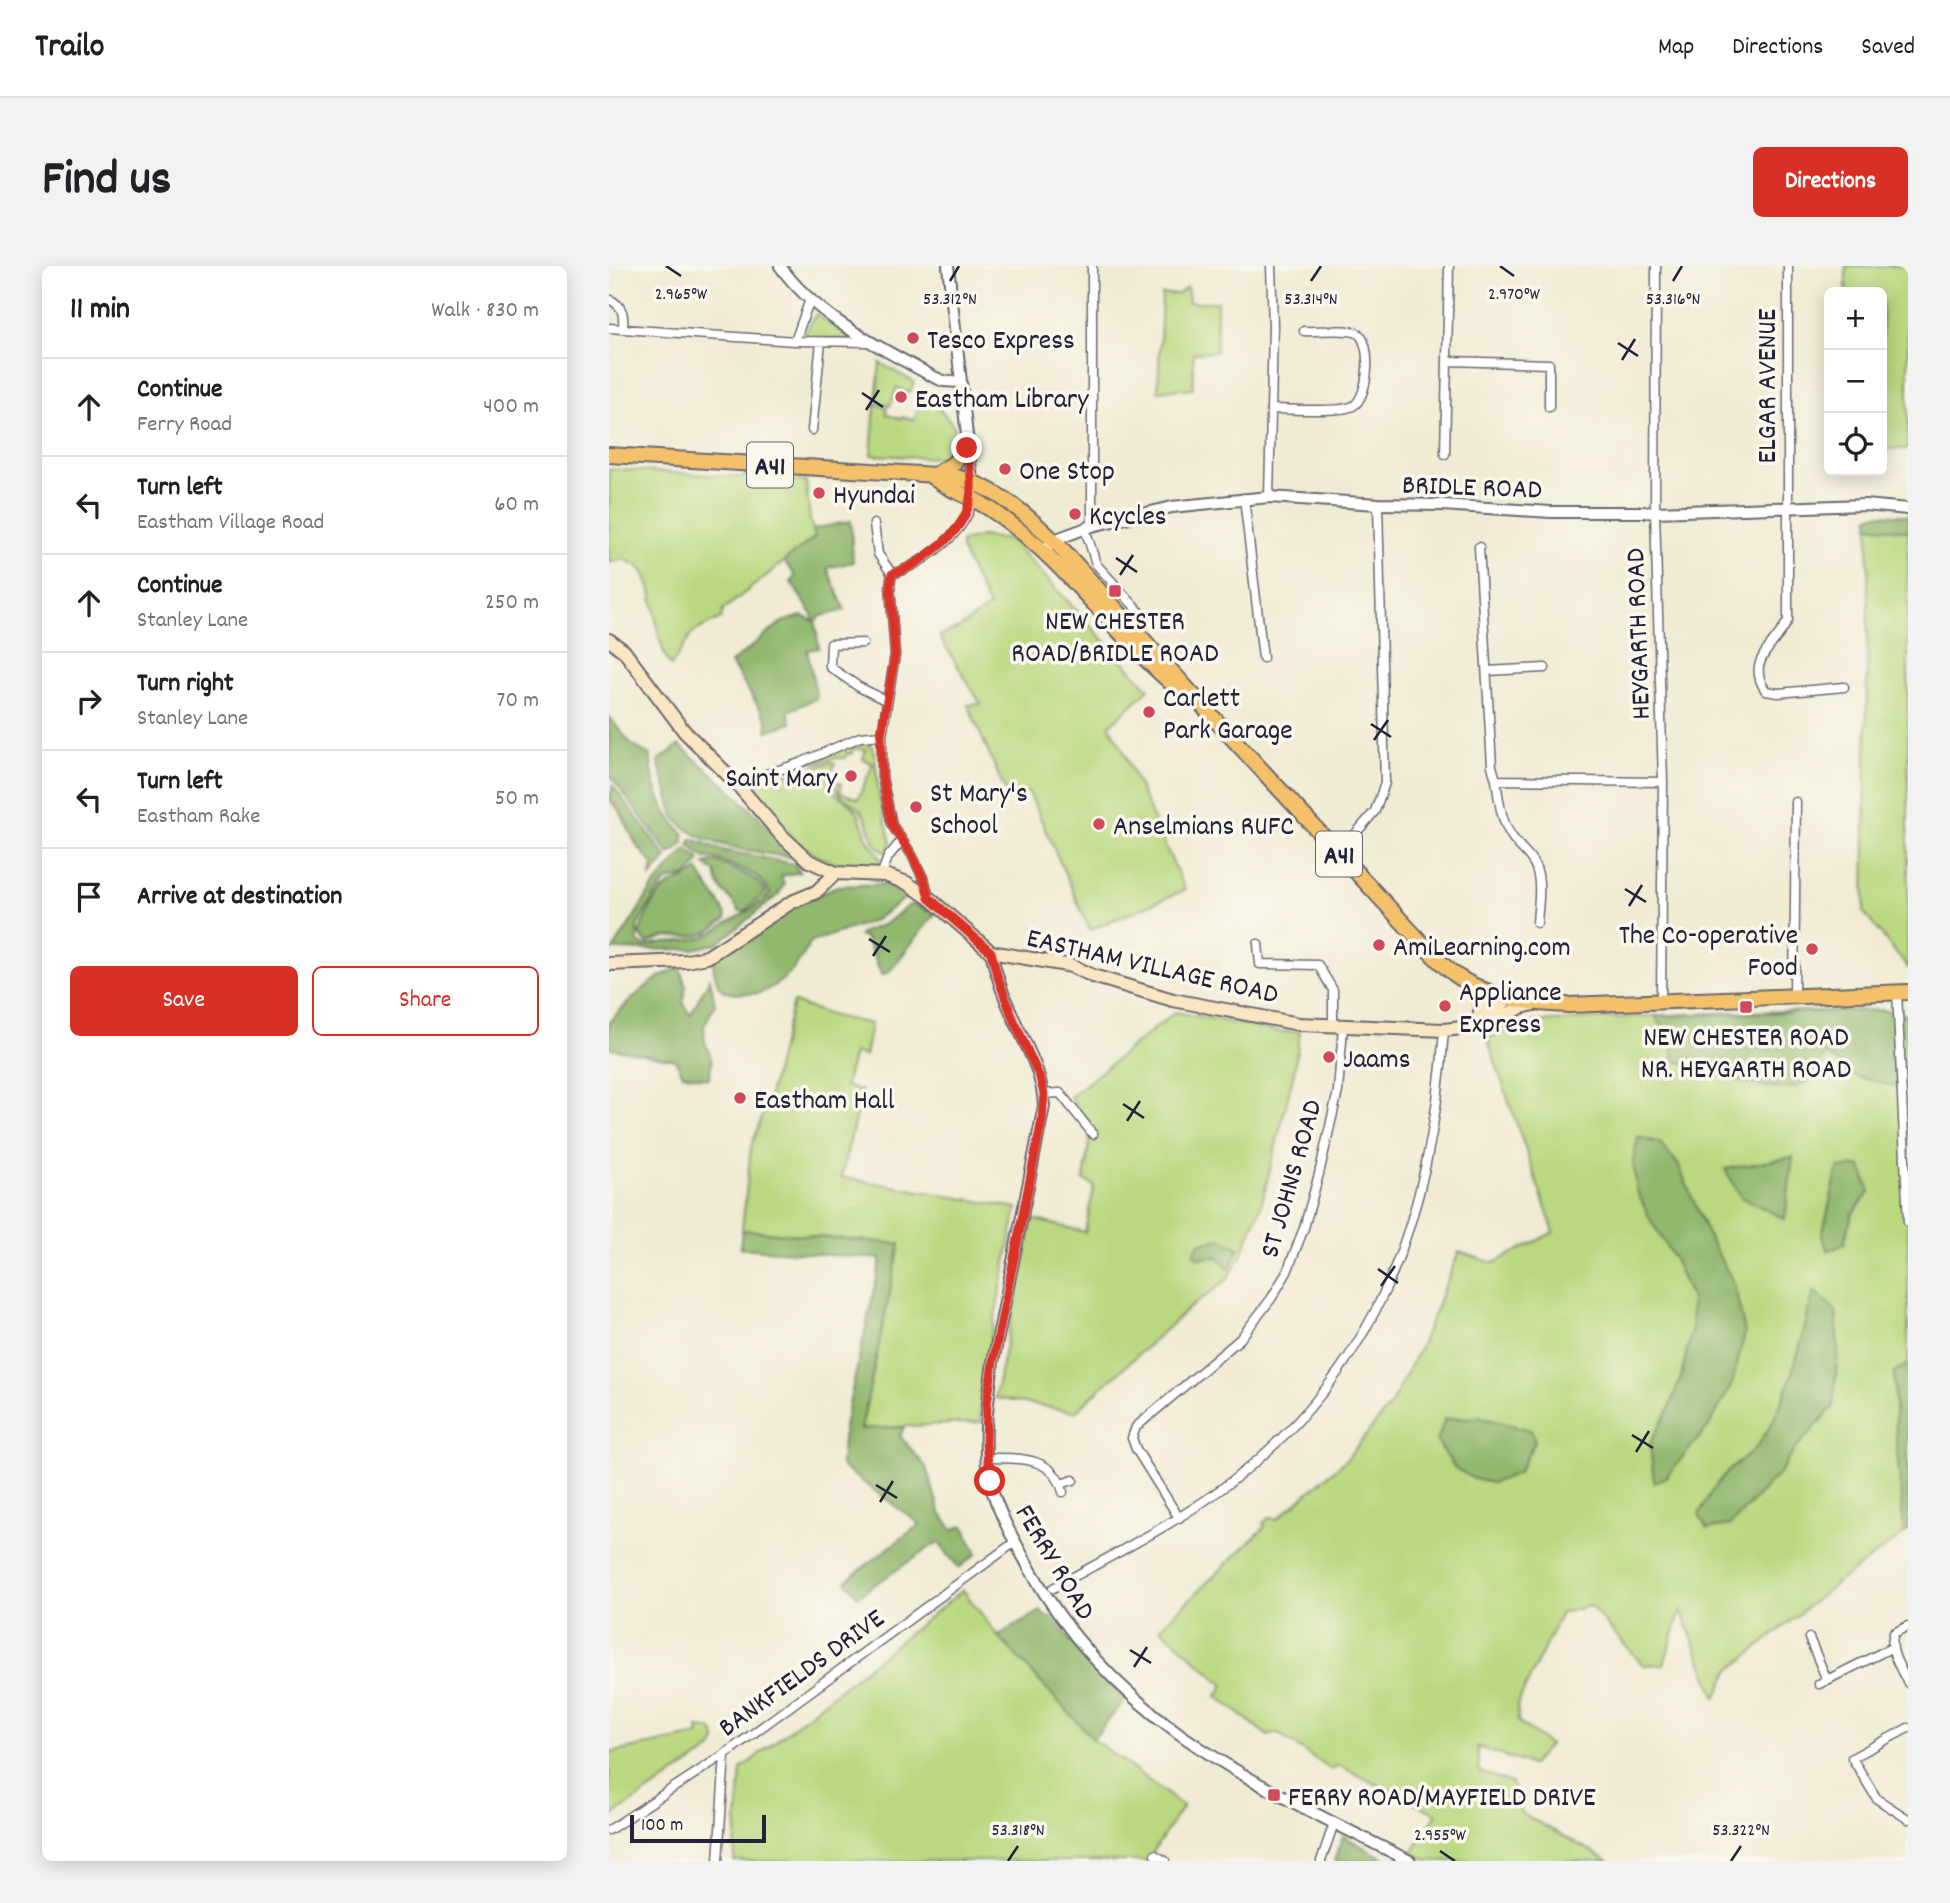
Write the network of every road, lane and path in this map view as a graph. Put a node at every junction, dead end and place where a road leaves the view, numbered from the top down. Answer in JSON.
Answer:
{"nodes":[{"id":1,"x":780,"y":266,"type":"edge"},
{"id":2,"x":948,"y":266,"type":"edge"},
{"id":3,"x":1092,"y":266,"type":"edge"},
{"id":4,"x":1271,"y":266,"type":"edge"},
{"id":5,"x":1449,"y":266,"type":"edge"},
{"id":6,"x":1655,"y":266,"type":"edge"},
{"id":7,"x":1789,"y":266,"type":"edge"},
{"id":8,"x":609,"y":299,"type":"edge"},
{"id":9,"x":809,"y":302,"type":"junction"},
{"id":10,"x":609,"y":328,"type":"edge"},
{"id":11,"x":623,"y":328,"type":"junction"},
{"id":12,"x":1304,"y":331,"type":"dead end"},
{"id":13,"x":795,"y":341,"type":"junction"},
{"id":14,"x":821,"y":342,"type":"junction"},
{"id":15,"x":870,"y":342,"type":"junction"},
{"id":16,"x":1448,"y":361,"type":"junction"},
{"id":17,"x":960,"y":383,"type":"junction"},
{"id":18,"x":1549,"y":407,"type":"dead end"},
{"id":19,"x":1273,"y":409,"type":"junction"},
{"id":20,"x":812,"y":430,"type":"dead end"},
{"id":21,"x":967,"y":444,"type":"junction"},
{"id":22,"x":1445,"y":454,"type":"dead end"},
{"id":23,"x":609,"y":455,"type":"edge"},
{"id":24,"x":930,"y":476,"type":"junction"},
{"id":25,"x":973,"y":483,"type":"junction"},
{"id":26,"x":1269,"y":497,"type":"junction"},
{"id":27,"x":1244,"y":498,"type":"junction"},
{"id":28,"x":972,"y":499,"type":"junction"},
{"id":29,"x":1378,"y":504,"type":"junction"},
{"id":30,"x":1788,"y":507,"type":"junction"},
{"id":31,"x":1908,"y":509,"type":"edge"},
{"id":32,"x":1655,"y":512,"type":"junction"},
{"id":33,"x":874,"y":524,"type":"dead end"},
{"id":34,"x":1085,"y":528,"type":"junction"},
{"id":35,"x":1048,"y":546,"type":"junction"},
{"id":36,"x":1479,"y":547,"type":"dead end"},
{"id":37,"x":1072,"y":559,"type":"junction"},
{"id":38,"x":892,"y":574,"type":"junction"},
{"id":39,"x":1147,"y":620,"type":"dead end"},
{"id":40,"x":609,"y":640,"type":"edge"},
{"id":41,"x":863,"y":642,"type":"dead end"},
{"id":42,"x":1263,"y":657,"type":"dead end"},
{"id":43,"x":1545,"y":668,"type":"dead end"},
{"id":44,"x":1487,"y":671,"type":"junction"},
{"id":45,"x":1845,"y":687,"type":"dead end"},
{"id":46,"x":887,"y":701,"type":"junction"},
{"id":47,"x":1209,"y":713,"type":"junction"},
{"id":48,"x":881,"y":735,"type":"junction"},
{"id":49,"x":1496,"y":780,"type":"junction"},
{"id":50,"x":1663,"y":782,"type":"junction"},
{"id":51,"x":737,"y":785,"type":"junction"},
{"id":52,"x":1796,"y":802,"type":"dead end"},
{"id":53,"x":902,"y":839,"type":"junction"},
{"id":54,"x":1339,"y":853,"type":"junction"},
{"id":55,"x":836,"y":873,"type":"junction"},
{"id":56,"x":881,"y":876,"type":"junction"},
{"id":57,"x":929,"y":898,"type":"junction"},
{"id":58,"x":1537,"y":923,"type":"dead end"},
{"id":59,"x":1258,"y":944,"type":"dead end"},
{"id":60,"x":991,"y":952,"type":"junction"},
{"id":61,"x":609,"y":964,"type":"edge"},
{"id":62,"x":1477,"y":986,"type":"junction"},
{"id":63,"x":1903,"y":992,"type":"edge"},
{"id":64,"x":1794,"y":996,"type":"junction"},
{"id":65,"x":1509,"y":998,"type":"junction"},
{"id":66,"x":1661,"y":1001,"type":"junction"},
{"id":67,"x":1534,"y":1004,"type":"junction"},
{"id":68,"x":1477,"y":1026,"type":"junction"},
{"id":69,"x":1338,"y":1027,"type":"junction"},
{"id":70,"x":1444,"y":1030,"type":"junction"},
{"id":71,"x":1044,"y":1094,"type":"junction"},
{"id":72,"x":1093,"y":1134,"type":"dead end"},
{"id":73,"x":1908,"y":1222,"type":"edge"},
{"id":74,"x":988,"y":1458,"type":"junction"},
{"id":75,"x":1073,"y":1479,"type":"dead end"},
{"id":76,"x":1179,"y":1518,"type":"junction"},
{"id":77,"x":1015,"y":1542,"type":"junction"},
{"id":78,"x":1053,"y":1588,"type":"dead end"},
{"id":79,"x":1908,"y":1626,"type":"edge"},
{"id":80,"x":1809,"y":1638,"type":"dead end"},
{"id":81,"x":1891,"y":1648,"type":"junction"},
{"id":82,"x":1908,"y":1683,"type":"edge"},
{"id":83,"x":1908,"y":1728,"type":"edge"},
{"id":84,"x":725,"y":1754,"type":"junction"},
{"id":85,"x":1908,"y":1819,"type":"edge"},
{"id":86,"x":1335,"y":1824,"type":"junction"},
{"id":87,"x":609,"y":1830,"type":"edge"},
{"id":88,"x":1155,"y":1855,"type":"dead end"},
{"id":89,"x":718,"y":1861,"type":"edge"},
{"id":90,"x":1165,"y":1861,"type":"edge"},
{"id":91,"x":1321,"y":1861,"type":"edge"},
{"id":92,"x":1410,"y":1861,"type":"edge"}],
"edges":[{"from":1,"to":9,"type":"street"},
{"from":2,"to":17,"type":"street"},
{"from":3,"to":34,"type":"street"},
{"from":4,"to":19,"type":"street"},
{"from":5,"to":16,"type":"street"},
{"from":6,"to":32,"type":"street","name":"HEYGARTH ROAD"},
{"from":7,"to":30,"type":"street","name":"ELGAR AVENUE"},
{"from":8,"to":11,"type":"street"},
{"from":9,"to":13,"type":"street"},
{"from":9,"to":15,"type":"street"},
{"from":10,"to":11,"type":"street"},
{"from":11,"to":13,"type":"street"},
{"from":12,"to":19,"type":"street"},
{"from":13,"to":14,"type":"street"},
{"from":14,"to":15,"type":"street"},
{"from":14,"to":20,"type":"street"},
{"from":15,"to":17,"type":"street"},
{"from":16,"to":18,"type":"street"},
{"from":16,"to":22,"type":"street"},
{"from":17,"to":21,"type":"street"},
{"from":19,"to":26,"type":"street"},
{"from":21,"to":24,"type":"highway"},
{"from":21,"to":25,"type":"street"},
{"from":23,"to":24,"type":"highway","number":"A41"},
{"from":24,"to":25,"type":"highway","number":"A41"},
{"from":24,"to":28,"type":"highway","number":"A41"},
{"from":25,"to":28,"type":"street"},
{"from":25,"to":35,"type":"highway","number":"A41"},
{"from":26,"to":27,"type":"street","name":"BRIDLE ROAD"},
{"from":26,"to":29,"type":"street","name":"BRIDLE ROAD"},
{"from":27,"to":34,"type":"street","name":"BRIDLE ROAD"},
{"from":27,"to":42,"type":"street"},
{"from":28,"to":35,"type":"highway","number":"A41"},
{"from":28,"to":38,"type":"street"},
{"from":29,"to":32,"type":"street","name":"BRIDLE ROAD"},
{"from":29,"to":54,"type":"street"},
{"from":30,"to":31,"type":"street","name":"BRIDLE ROAD"},
{"from":30,"to":32,"type":"street","name":"BRIDLE ROAD"},
{"from":30,"to":45,"type":"street","name":"ELGAR AVENUE"},
{"from":32,"to":50,"type":"street","name":"HEYGARTH ROAD"},
{"from":33,"to":38,"type":"street"},
{"from":34,"to":35,"type":"street","name":"BRIDLE ROAD"},
{"from":34,"to":37,"type":"street"},
{"from":34,"to":39,"type":"street"},
{"from":35,"to":37,"type":"highway","number":"A41"},
{"from":35,"to":47,"type":"highway","number":"A41"},
{"from":36,"to":44,"type":"street"},
{"from":37,"to":47,"type":"highway","number":"A41"},
{"from":38,"to":46,"type":"street"},
{"from":40,"to":51,"type":"main road","name":"EASTHAM VILLAGE ROAD"},
{"from":41,"to":46,"type":"street"},
{"from":43,"to":44,"type":"street"},
{"from":44,"to":49,"type":"street"},
{"from":46,"to":48,"type":"street"},
{"from":47,"to":54,"type":"highway","number":"A41"},
{"from":48,"to":51,"type":"street"},
{"from":48,"to":53,"type":"street"},
{"from":49,"to":50,"type":"street"},
{"from":49,"to":58,"type":"street"},
{"from":50,"to":66,"type":"street","name":"HEYGARTH ROAD"},
{"from":51,"to":55,"type":"main road","name":"EASTHAM VILLAGE ROAD"},
{"from":52,"to":64,"type":"street"},
{"from":53,"to":56,"type":"street"},
{"from":53,"to":57,"type":"street"},
{"from":54,"to":62,"type":"highway","number":"A41"},
{"from":55,"to":56,"type":"main road","name":"EASTHAM VILLAGE ROAD"},
{"from":55,"to":61,"type":"main road"},
{"from":56,"to":57,"type":"main road","name":"EASTHAM VILLAGE ROAD"},
{"from":57,"to":60,"type":"main road","name":"EASTHAM VILLAGE ROAD"},
{"from":59,"to":69,"type":"street"},
{"from":60,"to":69,"type":"main road","name":"EASTHAM VILLAGE ROAD"},
{"from":60,"to":71,"type":"street","name":"FERRY ROAD"},
{"from":62,"to":65,"type":"highway","number":"A41"},
{"from":62,"to":68,"type":"main road"},
{"from":63,"to":64,"type":"highway","number":"A41"},
{"from":63,"to":73,"type":"street"},
{"from":64,"to":66,"type":"highway","number":"A41"},
{"from":65,"to":67,"type":"highway","number":"A41"},
{"from":65,"to":68,"type":"main road"},
{"from":66,"to":67,"type":"highway","number":"A41"},
{"from":67,"to":68,"type":"main road","name":"EASTHAM VILLAGE ROAD"},
{"from":68,"to":70,"type":"main road","name":"EASTHAM VILLAGE ROAD"},
{"from":69,"to":70,"type":"main road","name":"EASTHAM VILLAGE ROAD"},
{"from":69,"to":76,"type":"street","name":"ST JOHNS ROAD"},
{"from":70,"to":76,"type":"street"},
{"from":71,"to":72,"type":"street"},
{"from":71,"to":74,"type":"street","name":"FERRY ROAD"},
{"from":74,"to":75,"type":"street"},
{"from":74,"to":77,"type":"street","name":"FERRY ROAD"},
{"from":76,"to":78,"type":"street"},
{"from":77,"to":84,"type":"street","name":"BANKFIELDS DRIVE"},
{"from":77,"to":86,"type":"street","name":"FERRY ROAD"},
{"from":79,"to":81,"type":"street"},
{"from":80,"to":81,"type":"street"},
{"from":81,"to":82,"type":"street"},
{"from":83,"to":85,"type":"street"},
{"from":84,"to":87,"type":"street","name":"BANKFIELDS DRIVE"},
{"from":84,"to":89,"type":"street"},
{"from":86,"to":91,"type":"street"},
{"from":86,"to":92,"type":"street","name":"FERRY ROAD"},
{"from":88,"to":90,"type":"street"}]}
